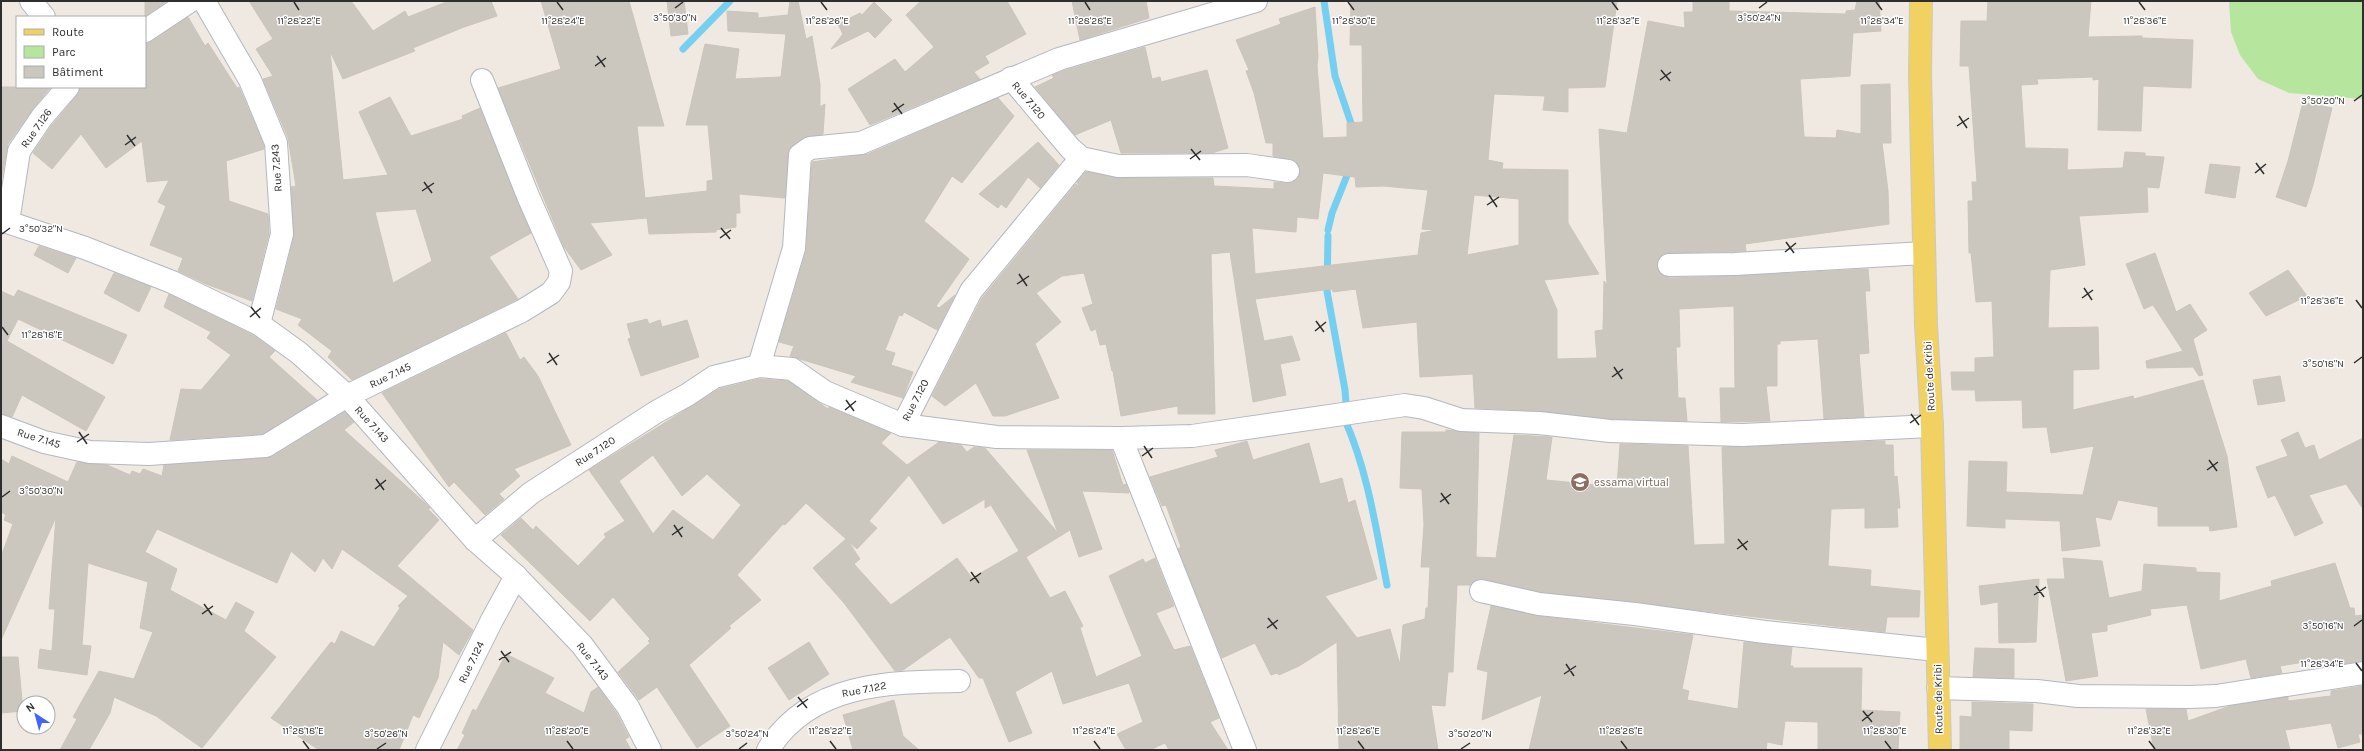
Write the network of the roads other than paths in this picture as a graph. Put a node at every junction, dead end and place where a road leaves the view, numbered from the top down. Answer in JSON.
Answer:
{"nodes":[{"id":1,"x":31,"y":1,"type":"edge"},
{"id":2,"x":190,"y":1,"type":"edge"},
{"id":3,"x":204,"y":1,"type":"edge"},
{"id":4,"x":1256,"y":1,"type":"edge"},
{"id":5,"x":1921,"y":1,"type":"edge"},
{"id":6,"x":43,"y":16,"type":"edge"},
{"id":7,"x":146,"y":29,"type":"edge"},
{"id":8,"x":1011,"y":78,"type":"junction"},
{"id":9,"x":482,"y":80,"type":"dead end"},
{"id":10,"x":67,"y":88,"type":"edge"},
{"id":11,"x":1081,"y":158,"type":"junction"},
{"id":12,"x":1288,"y":171,"type":"dead end"},
{"id":13,"x":5,"y":221,"type":"edge"},
{"id":14,"x":1924,"y":252,"type":"junction"},
{"id":15,"x":1669,"y":265,"type":"dead end"},
{"id":16,"x":259,"y":324,"type":"junction"},
{"id":17,"x":759,"y":366,"type":"junction"},
{"id":18,"x":347,"y":396,"type":"junction"},
{"id":19,"x":903,"y":425,"type":"junction"},
{"id":20,"x":1,"y":426,"type":"edge"},
{"id":21,"x":1932,"y":426,"type":"junction"},
{"id":22,"x":1121,"y":438,"type":"junction"},
{"id":23,"x":475,"y":540,"type":"junction"},
{"id":24,"x":516,"y":576,"type":"junction"},
{"id":25,"x":1481,"y":591,"type":"dead end"},
{"id":26,"x":1937,"y":650,"type":"junction"},
{"id":27,"x":2363,"y":673,"type":"edge"},
{"id":28,"x":959,"y":681,"type":"dead end"},
{"id":29,"x":1938,"y":688,"type":"junction"},
{"id":30,"x":427,"y":750,"type":"edge"},
{"id":31,"x":650,"y":750,"type":"edge"},
{"id":32,"x":768,"y":750,"type":"edge"},
{"id":33,"x":1245,"y":750,"type":"edge"},
{"id":34,"x":1940,"y":750,"type":"edge"}],
"edges":[{"from":1,"to":6,"type":"street"},
{"from":2,"to":7,"type":"street"},
{"from":3,"to":16,"type":"street","name":"Rue 7.243"},
{"from":4,"to":8,"type":"street"},
{"from":5,"to":14,"type":"main road","name":"Route de Kribi"},
{"from":8,"to":11,"type":"street","name":"Rue 7.120"},
{"from":8,"to":17,"type":"street"},
{"from":9,"to":18,"type":"street","name":"Rue 7.145"},
{"from":10,"to":13,"type":"street","name":"Rue 7.126"},
{"from":11,"to":12,"type":"street"},
{"from":11,"to":19,"type":"street","name":"Rue 7.120"},
{"from":13,"to":16,"type":"street","name":"Rue 7.143"},
{"from":14,"to":15,"type":"street"},
{"from":14,"to":21,"type":"main road","name":"Route de Kribi"},
{"from":16,"to":18,"type":"street","name":"Rue 7.143"},
{"from":17,"to":19,"type":"street","name":"Rue 7.120"},
{"from":17,"to":23,"type":"street","name":"Rue 7.120"},
{"from":18,"to":20,"type":"street","name":"Rue 7.145"},
{"from":18,"to":23,"type":"street","name":"Rue 7.143"},
{"from":19,"to":22,"type":"street"},
{"from":21,"to":22,"type":"street"},
{"from":21,"to":26,"type":"main road","name":"Route de Kribi"},
{"from":22,"to":33,"type":"street"},
{"from":23,"to":24,"type":"street","name":"Rue 7.143"},
{"from":24,"to":30,"type":"street","name":"Rue 7.124"},
{"from":24,"to":31,"type":"street","name":"Rue 7.143"},
{"from":25,"to":26,"type":"street"},
{"from":26,"to":29,"type":"main road","name":"Route de Kribi"},
{"from":27,"to":29,"type":"street"},
{"from":28,"to":32,"type":"street","name":"Rue 7.122"},
{"from":29,"to":34,"type":"main road","name":"Route de Kribi"}]}
